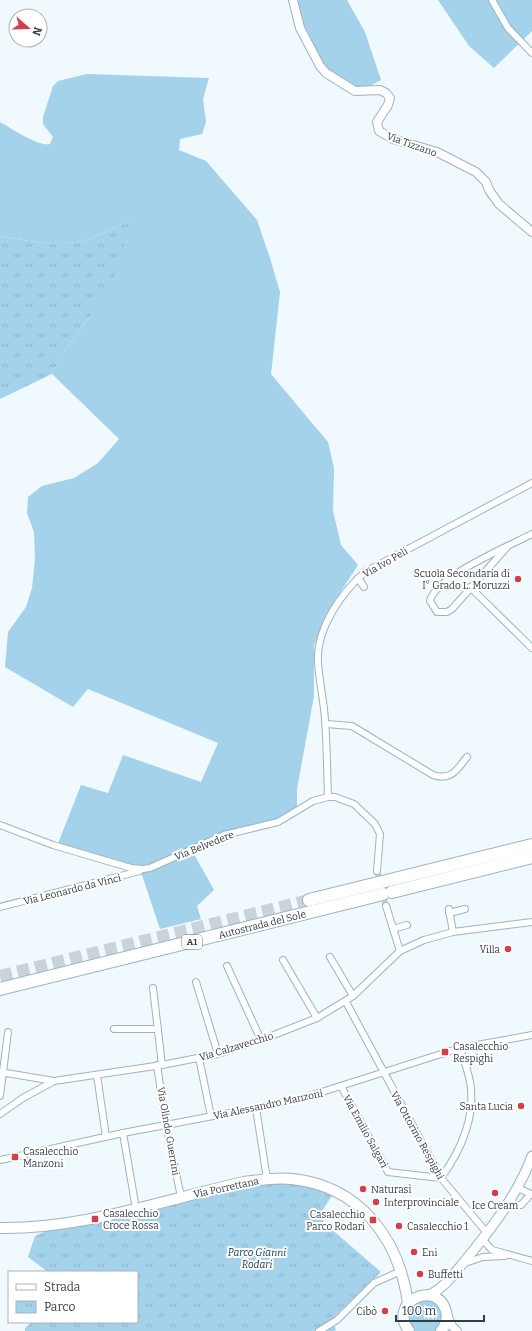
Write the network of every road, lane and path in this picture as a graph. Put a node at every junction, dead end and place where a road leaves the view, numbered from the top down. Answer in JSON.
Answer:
{"nodes":[{"id":1,"x":293,"y":0,"type":"edge"},
{"id":2,"x":492,"y":0,"type":"edge"},
{"id":3,"x":532,"y":53,"type":"edge"},
{"id":4,"x":532,"y":232,"type":"edge"},
{"id":5,"x":532,"y":483,"type":"edge"},
{"id":6,"x":532,"y":534,"type":"edge"},
{"id":7,"x":506,"y":547,"type":"junction"},
{"id":8,"x":358,"y":578,"type":"junction"},
{"id":9,"x":364,"y":587,"type":"dead end"},
{"id":10,"x":470,"y":587,"type":"junction"},
{"id":11,"x":532,"y":648,"type":"edge"},
{"id":12,"x":326,"y":724,"type":"junction"},
{"id":13,"x":467,"y":757,"type":"dead end"},
{"id":14,"x":328,"y":797,"type":"junction"},
{"id":15,"x":0,"y":825,"type":"edge"},
{"id":16,"x":532,"y":845,"type":"edge"},
{"id":17,"x":532,"y":857,"type":"edge"},
{"id":18,"x":143,"y":869,"type":"junction"},
{"id":19,"x":377,"y":871,"type":"tunnel mouth"},
{"id":20,"x":387,"y":897,"type":"junction"},
{"id":21,"x":309,"y":900,"type":"tunnel mouth"},
{"id":22,"x":0,"y":907,"type":"edge"},
{"id":23,"x":465,"y":910,"type":"dead end"},
{"id":24,"x":532,"y":922,"type":"edge"},
{"id":25,"x":407,"y":925,"type":"dead end"},
{"id":26,"x":393,"y":929,"type":"junction"},
{"id":27,"x":453,"y":932,"type":"junction"},
{"id":28,"x":400,"y":951,"type":"junction"},
{"id":29,"x":330,"y":957,"type":"dead end"},
{"id":30,"x":283,"y":960,"type":"dead end"},
{"id":31,"x":227,"y":966,"type":"dead end"},
{"id":32,"x":196,"y":982,"type":"dead end"},
{"id":33,"x":153,"y":988,"type":"dead end"},
{"id":34,"x":0,"y":989,"type":"edge"},
{"id":35,"x":353,"y":996,"type":"junction"},
{"id":36,"x":346,"y":1002,"type":"junction"},
{"id":37,"x":317,"y":1018,"type":"junction"},
{"id":38,"x":114,"y":1029,"type":"dead end"},
{"id":39,"x":158,"y":1029,"type":"junction"},
{"id":40,"x":8,"y":1032,"type":"dead end"},
{"id":41,"x":532,"y":1035,"type":"edge"},
{"id":42,"x":261,"y":1040,"type":"junction"},
{"id":43,"x":460,"y":1048,"type":"junction"},
{"id":44,"x":218,"y":1054,"type":"junction"},
{"id":45,"x":199,"y":1058,"type":"junction"},
{"id":46,"x":160,"y":1065,"type":"junction"},
{"id":47,"x":2,"y":1072,"type":"edge"},
{"id":48,"x":384,"y":1072,"type":"junction"},
{"id":49,"x":97,"y":1074,"type":"junction"},
{"id":50,"x":54,"y":1081,"type":"junction"},
{"id":51,"x":341,"y":1086,"type":"junction"},
{"id":52,"x":0,"y":1096,"type":"edge"},
{"id":53,"x":256,"y":1108,"type":"junction"},
{"id":54,"x":0,"y":1114,"type":"edge"},
{"id":55,"x":211,"y":1116,"type":"junction"},
{"id":56,"x":166,"y":1125,"type":"junction"},
{"id":57,"x":123,"y":1133,"type":"junction"},
{"id":58,"x":106,"y":1137,"type":"junction"},
{"id":59,"x":532,"y":1156,"type":"edge"},
{"id":60,"x":0,"y":1160,"type":"edge"},
{"id":61,"x":441,"y":1178,"type":"junction"},
{"id":62,"x":267,"y":1179,"type":"junction"},
{"id":63,"x":518,"y":1188,"type":"junction"},
{"id":64,"x":532,"y":1194,"type":"edge"},
{"id":65,"x":181,"y":1197,"type":"junction"},
{"id":66,"x":507,"y":1205,"type":"junction"},
{"id":67,"x":136,"y":1209,"type":"junction"},
{"id":68,"x":0,"y":1228,"type":"edge"},
{"id":69,"x":484,"y":1236,"type":"junction"},
{"id":70,"x":511,"y":1256,"type":"junction"},
{"id":71,"x":532,"y":1261,"type":"edge"},
{"id":72,"x":462,"y":1264,"type":"junction"},
{"id":73,"x":403,"y":1276,"type":"junction"},
{"id":74,"x":447,"y":1282,"type":"junction"},
{"id":75,"x":426,"y":1295,"type":"junction"},
{"id":76,"x":408,"y":1303,"type":"junction"},
{"id":77,"x":445,"y":1309,"type":"junction"},
{"id":78,"x":403,"y":1318,"type":"junction"},
{"id":79,"x":319,"y":1331,"type":"edge"},
{"id":80,"x":403,"y":1331,"type":"edge"},
{"id":81,"x":409,"y":1331,"type":"edge"},
{"id":82,"x":441,"y":1331,"type":"edge"},
{"id":83,"x":457,"y":1331,"type":"edge"}],
"edges":[{"from":1,"to":4,"type":"street","name":"Via Tizzano"},
{"from":2,"to":3,"type":"street"},
{"from":5,"to":8,"type":"street","name":"Via Ivo Peli"},
{"from":6,"to":7,"type":"street"},
{"from":7,"to":10,"type":"street"},
{"from":7,"to":10,"type":"street"},
{"from":8,"to":9,"type":"street"},
{"from":8,"to":12,"type":"street","name":"Via Ivo Peli"},
{"from":10,"to":11,"type":"street"},
{"from":12,"to":13,"type":"street"},
{"from":12,"to":14,"type":"street","name":"Via Ivo Peli"},
{"from":14,"to":18,"type":"street","name":"Via Belvedere"},
{"from":14,"to":19,"type":"street","name":"Via Belvedere"},
{"from":15,"to":18,"type":"street"},
{"from":16,"to":21,"type":"highway","name":"Autostrada del Sole"},
{"from":17,"to":20,"type":"highway","name":"Autostrada del Sole","number":"A1"},
{"from":18,"to":22,"type":"street","name":"Via Leonardo da Vinci"},
{"from":20,"to":26,"type":"street"},
{"from":20,"to":34,"type":"highway","name":"Autostrada del Sole","number":"A1"},
{"from":23,"to":27,"type":"street"},
{"from":24,"to":27,"type":"street","name":"Via Calzavecchio"},
{"from":25,"to":26,"type":"street"},
{"from":26,"to":28,"type":"street"},
{"from":27,"to":28,"type":"street","name":"Via Calzavecchio"},
{"from":28,"to":35,"type":"street","name":"Via Calzavecchio"},
{"from":29,"to":35,"type":"street"},
{"from":30,"to":37,"type":"street"},
{"from":31,"to":42,"type":"street"},
{"from":32,"to":44,"type":"street"},
{"from":33,"to":39,"type":"street","name":"Via Olindo Guerrini"},
{"from":35,"to":36,"type":"street","name":"Via Calzavecchio"},
{"from":36,"to":37,"type":"street","name":"Via Calzavecchio"},
{"from":36,"to":48,"type":"street","name":"Via Ottorino Respighi"},
{"from":37,"to":42,"type":"street","name":"Via Calzavecchio"},
{"from":38,"to":39,"type":"street"},
{"from":39,"to":46,"type":"street","name":"Via Olindo Guerrini"},
{"from":40,"to":47,"type":"street"},
{"from":41,"to":43,"type":"street","name":"Via Alessandro Manzoni"},
{"from":42,"to":44,"type":"street","name":"Via Calzavecchio"},
{"from":43,"to":48,"type":"street","name":"Via Alessandro Manzoni"},
{"from":43,"to":61,"type":"street"},
{"from":44,"to":45,"type":"street","name":"Via Calzavecchio"},
{"from":45,"to":46,"type":"street","name":"Via Calzavecchio"},
{"from":45,"to":55,"type":"street"},
{"from":46,"to":49,"type":"street","name":"Via Calzavecchio"},
{"from":46,"to":56,"type":"street","name":"Via Olindo Guerrini"},
{"from":47,"to":50,"type":"street"},
{"from":47,"to":52,"type":"street"},
{"from":48,"to":51,"type":"street","name":"Via Alessandro Manzoni"},
{"from":48,"to":61,"type":"street","name":"Via Ottorino Respighi"},
{"from":49,"to":50,"type":"street","name":"Via Calzavecchio"},
{"from":49,"to":58,"type":"street"},
{"from":50,"to":54,"type":"street","name":"Via Calzavecchio"},
{"from":51,"to":53,"type":"street","name":"Via Alessandro Manzoni"},
{"from":51,"to":61,"type":"street","name":"Via Emilio Salgari"},
{"from":53,"to":55,"type":"street","name":"Via Alessandro Manzoni"},
{"from":53,"to":62,"type":"street"},
{"from":55,"to":56,"type":"street","name":"Via Alessandro Manzoni"},
{"from":56,"to":57,"type":"street","name":"Via Alessandro Manzoni"},
{"from":56,"to":65,"type":"street","name":"Via Olindo Guerrini"},
{"from":57,"to":58,"type":"street","name":"Via Alessandro Manzoni"},
{"from":57,"to":67,"type":"street"},
{"from":58,"to":60,"type":"street","name":"Via Alessandro Manzoni"},
{"from":59,"to":63,"type":"main road"},
{"from":61,"to":69,"type":"street","name":"Via Ottorino Respighi"},
{"from":62,"to":65,"type":"main road","name":"Via Porrettana"},
{"from":62,"to":73,"type":"main road","name":"Via Porrettana"},
{"from":63,"to":64,"type":"street"},
{"from":63,"to":66,"type":"main road"},
{"from":64,"to":66,"type":"street"},
{"from":65,"to":67,"type":"main road","name":"Via Porrettana"},
{"from":66,"to":69,"type":"main road"},
{"from":67,"to":68,"type":"main road","name":"Via Porrettana"},
{"from":69,"to":70,"type":"street","name":"Via Ottorino Respighi"},
{"from":69,"to":72,"type":"main road"},
{"from":70,"to":71,"type":"street"},
{"from":70,"to":72,"type":"street"},
{"from":72,"to":74,"type":"main road"},
{"from":73,"to":75,"type":"main road"},
{"from":73,"to":76,"type":"main road","name":"Via Porrettana"},
{"from":73,"to":79,"type":"street"},
{"from":74,"to":75,"type":"main road"},
{"from":74,"to":77,"type":"main road"},
{"from":75,"to":76,"type":"main road"},
{"from":75,"to":77,"type":"main road"},
{"from":76,"to":78,"type":"main road"},
{"from":77,"to":82,"type":"main road"},
{"from":77,"to":83,"type":"street"},
{"from":78,"to":80,"type":"main road"},
{"from":78,"to":81,"type":"main road"}]}
